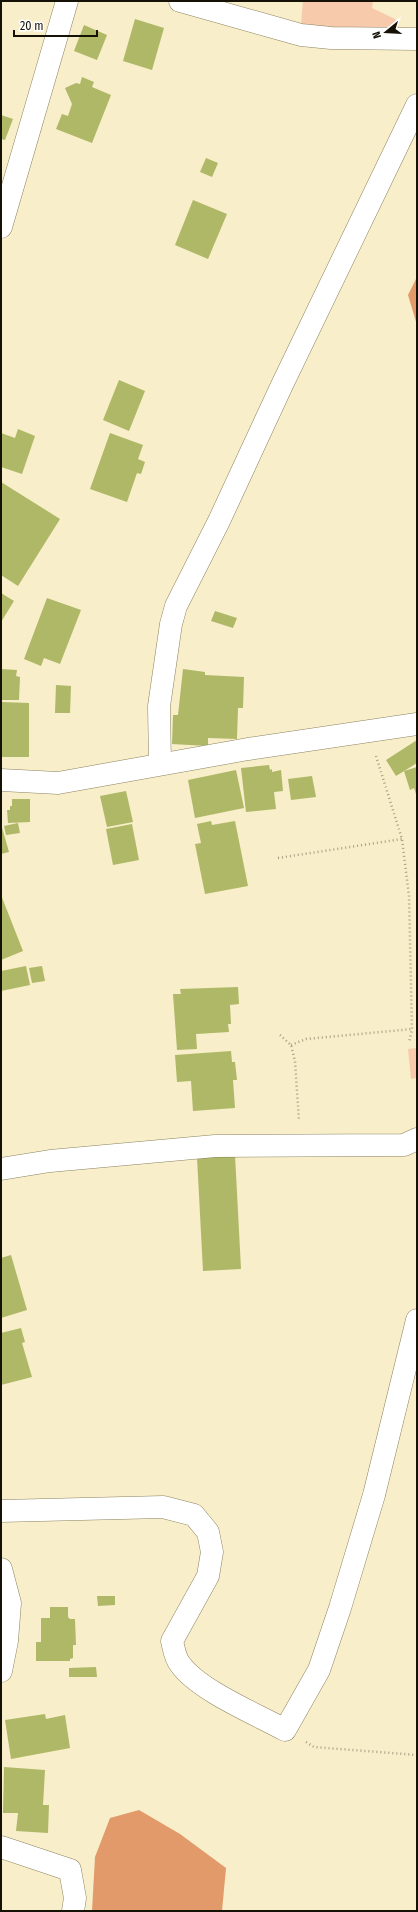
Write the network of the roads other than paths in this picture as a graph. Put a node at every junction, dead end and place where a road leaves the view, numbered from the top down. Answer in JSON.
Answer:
{"nodes":[{"id":1,"x":67,"y":1,"type":"edge"},
{"id":2,"x":180,"y":1,"type":"edge"},
{"id":3,"x":417,"y":39,"type":"edge"},
{"id":4,"x":417,"y":105,"type":"edge"},
{"id":5,"x":1,"y":227,"type":"edge"},
{"id":6,"x":417,"y":724,"type":"edge"},
{"id":7,"x":160,"y":764,"type":"junction"},
{"id":8,"x":1,"y":780,"type":"edge"},
{"id":9,"x":417,"y":1139,"type":"edge"},
{"id":10,"x":1,"y":1169,"type":"edge"},
{"id":11,"x":417,"y":1320,"type":"edge"},
{"id":12,"x":1,"y":1511,"type":"edge"},
{"id":13,"x":1,"y":1569,"type":"edge"},
{"id":14,"x":1,"y":1671,"type":"edge"},
{"id":15,"x":1,"y":1847,"type":"edge"},
{"id":16,"x":73,"y":1911,"type":"edge"}],
"edges":[{"from":1,"to":5,"type":"street"},
{"from":2,"to":3,"type":"street"},
{"from":4,"to":7,"type":"street"},
{"from":6,"to":7,"type":"street"},
{"from":7,"to":8,"type":"street"},
{"from":9,"to":10,"type":"street"},
{"from":11,"to":12,"type":"street"},
{"from":13,"to":14,"type":"street"},
{"from":15,"to":16,"type":"street"}]}
